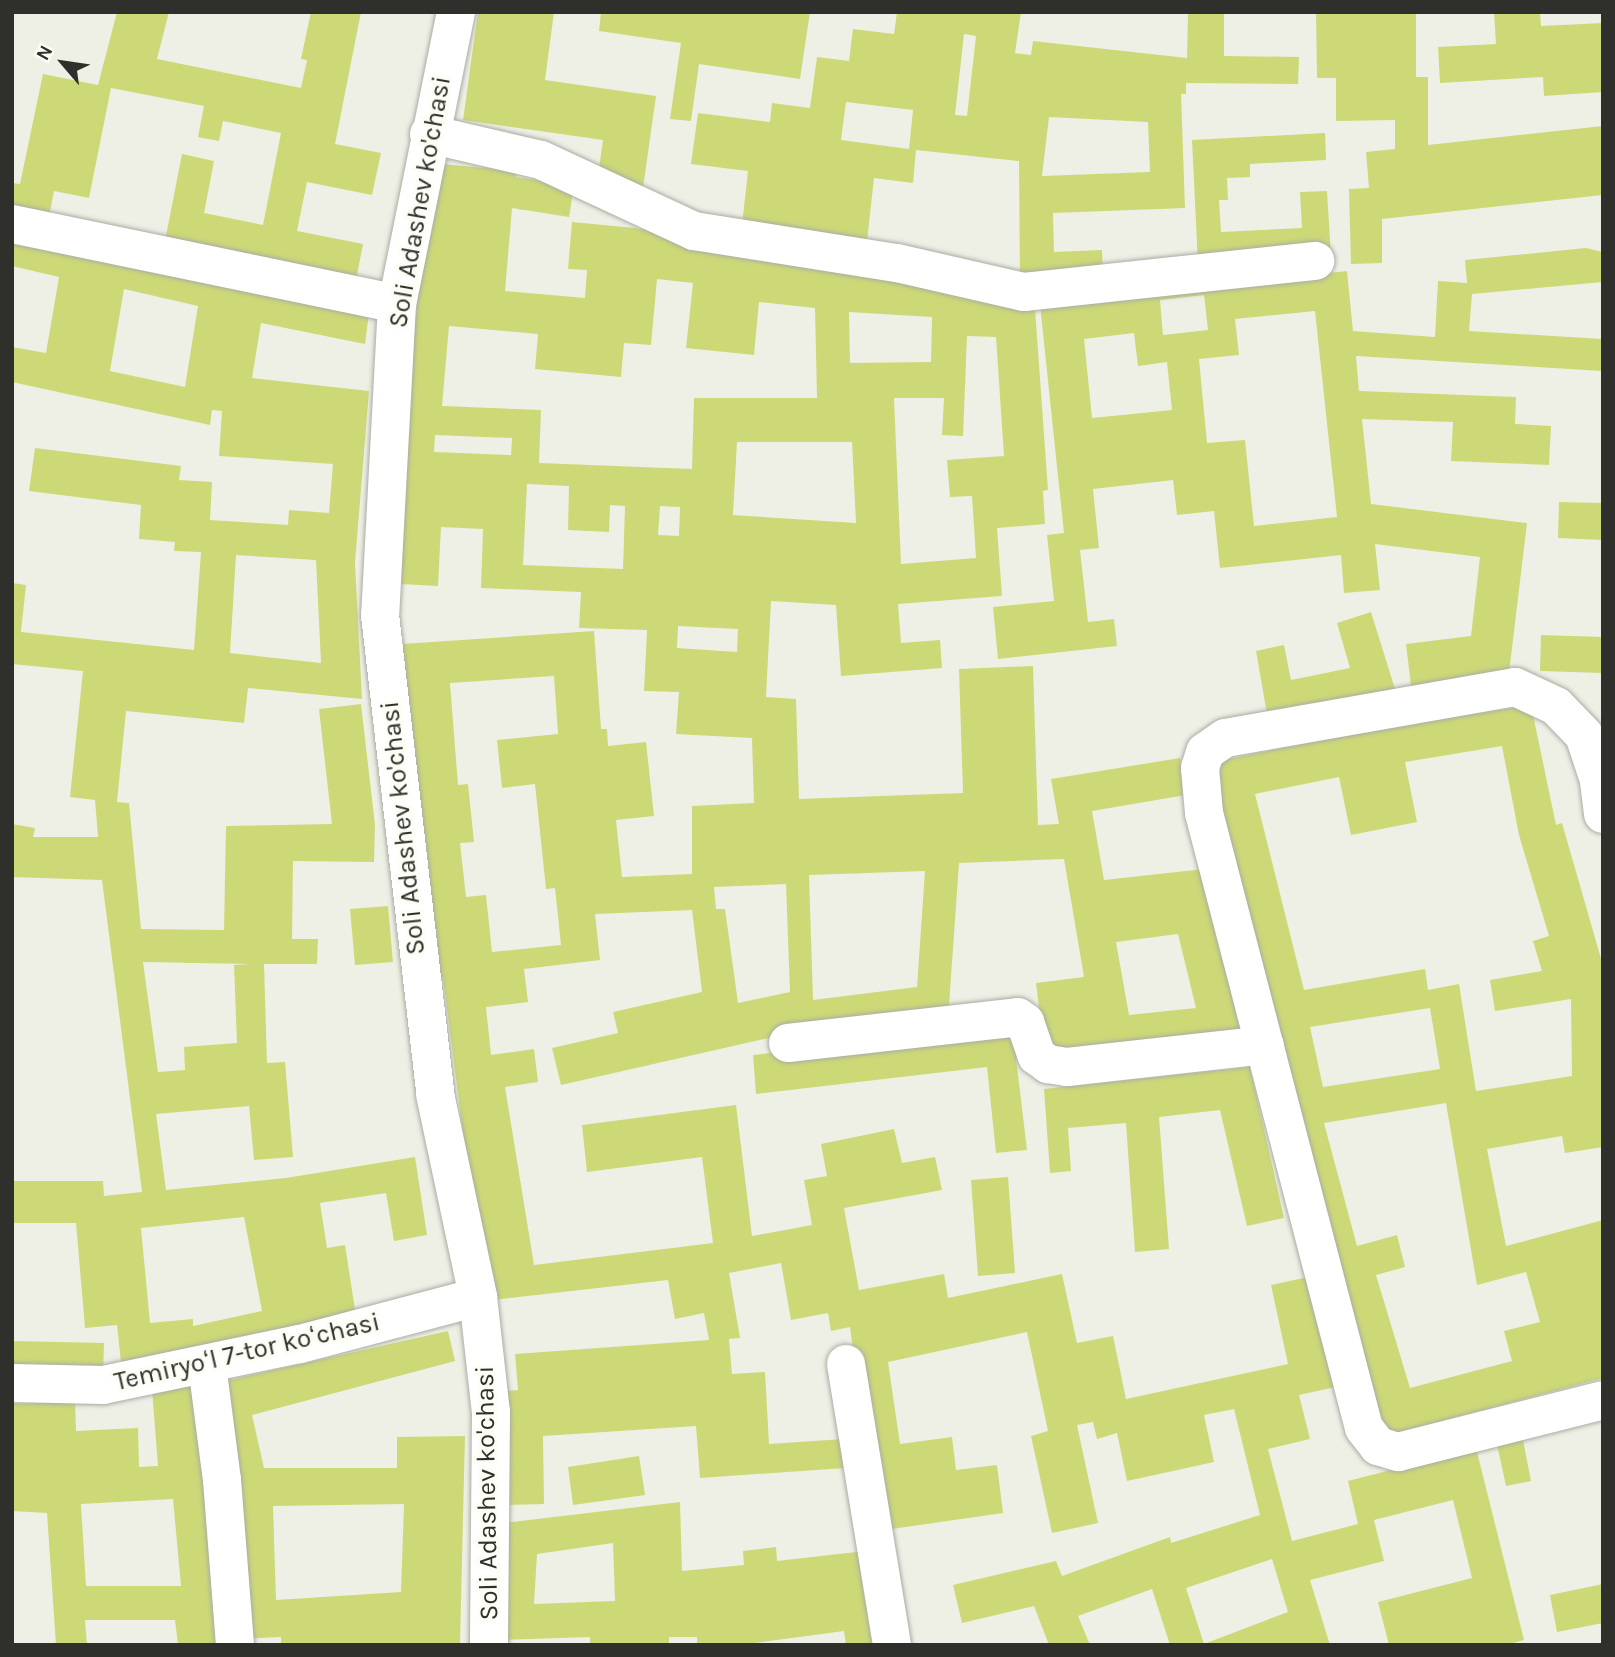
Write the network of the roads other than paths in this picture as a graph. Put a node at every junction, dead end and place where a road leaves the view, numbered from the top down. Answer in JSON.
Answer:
{"nodes":[{"id":1,"x":456,"y":12,"type":"edge"},
{"id":2,"x":429,"y":134,"type":"junction"},
{"id":3,"x":12,"y":224,"type":"edge"},
{"id":4,"x":1315,"y":261,"type":"dead end"},
{"id":5,"x":397,"y":304,"type":"junction"},
{"id":6,"x":1603,"y":814,"type":"edge"},
{"id":7,"x":788,"y":1043,"type":"dead end"},
{"id":8,"x":1265,"y":1045,"type":"junction"},
{"id":9,"x":478,"y":1297,"type":"junction"},
{"id":10,"x":846,"y":1364,"type":"dead end"},
{"id":11,"x":207,"y":1365,"type":"junction"},
{"id":12,"x":12,"y":1382,"type":"edge"},
{"id":13,"x":1603,"y":1399,"type":"edge"},
{"id":14,"x":235,"y":1645,"type":"edge"},
{"id":15,"x":489,"y":1645,"type":"edge"},
{"id":16,"x":892,"y":1645,"type":"edge"}],
"edges":[{"from":1,"to":2,"type":"street","name":"Soli Adashev ko'chasi"},
{"from":2,"to":4,"type":"street"},
{"from":2,"to":5,"type":"street","name":"Soli Adashev ko'chasi"},
{"from":3,"to":5,"type":"street"},
{"from":5,"to":9,"type":"street","name":"Soli Adashev ko'chasi"},
{"from":6,"to":8,"type":"street"},
{"from":7,"to":8,"type":"street"},
{"from":8,"to":13,"type":"street"},
{"from":9,"to":11,"type":"street","name":"Temiryoʻl 7-tor koʻchasi"},
{"from":9,"to":15,"type":"street","name":"Soli Adashev ko'chasi"},
{"from":10,"to":16,"type":"street"},
{"from":11,"to":12,"type":"street","name":"Temiryoʻl 7-tor koʻchasi"},
{"from":11,"to":14,"type":"street"}]}
